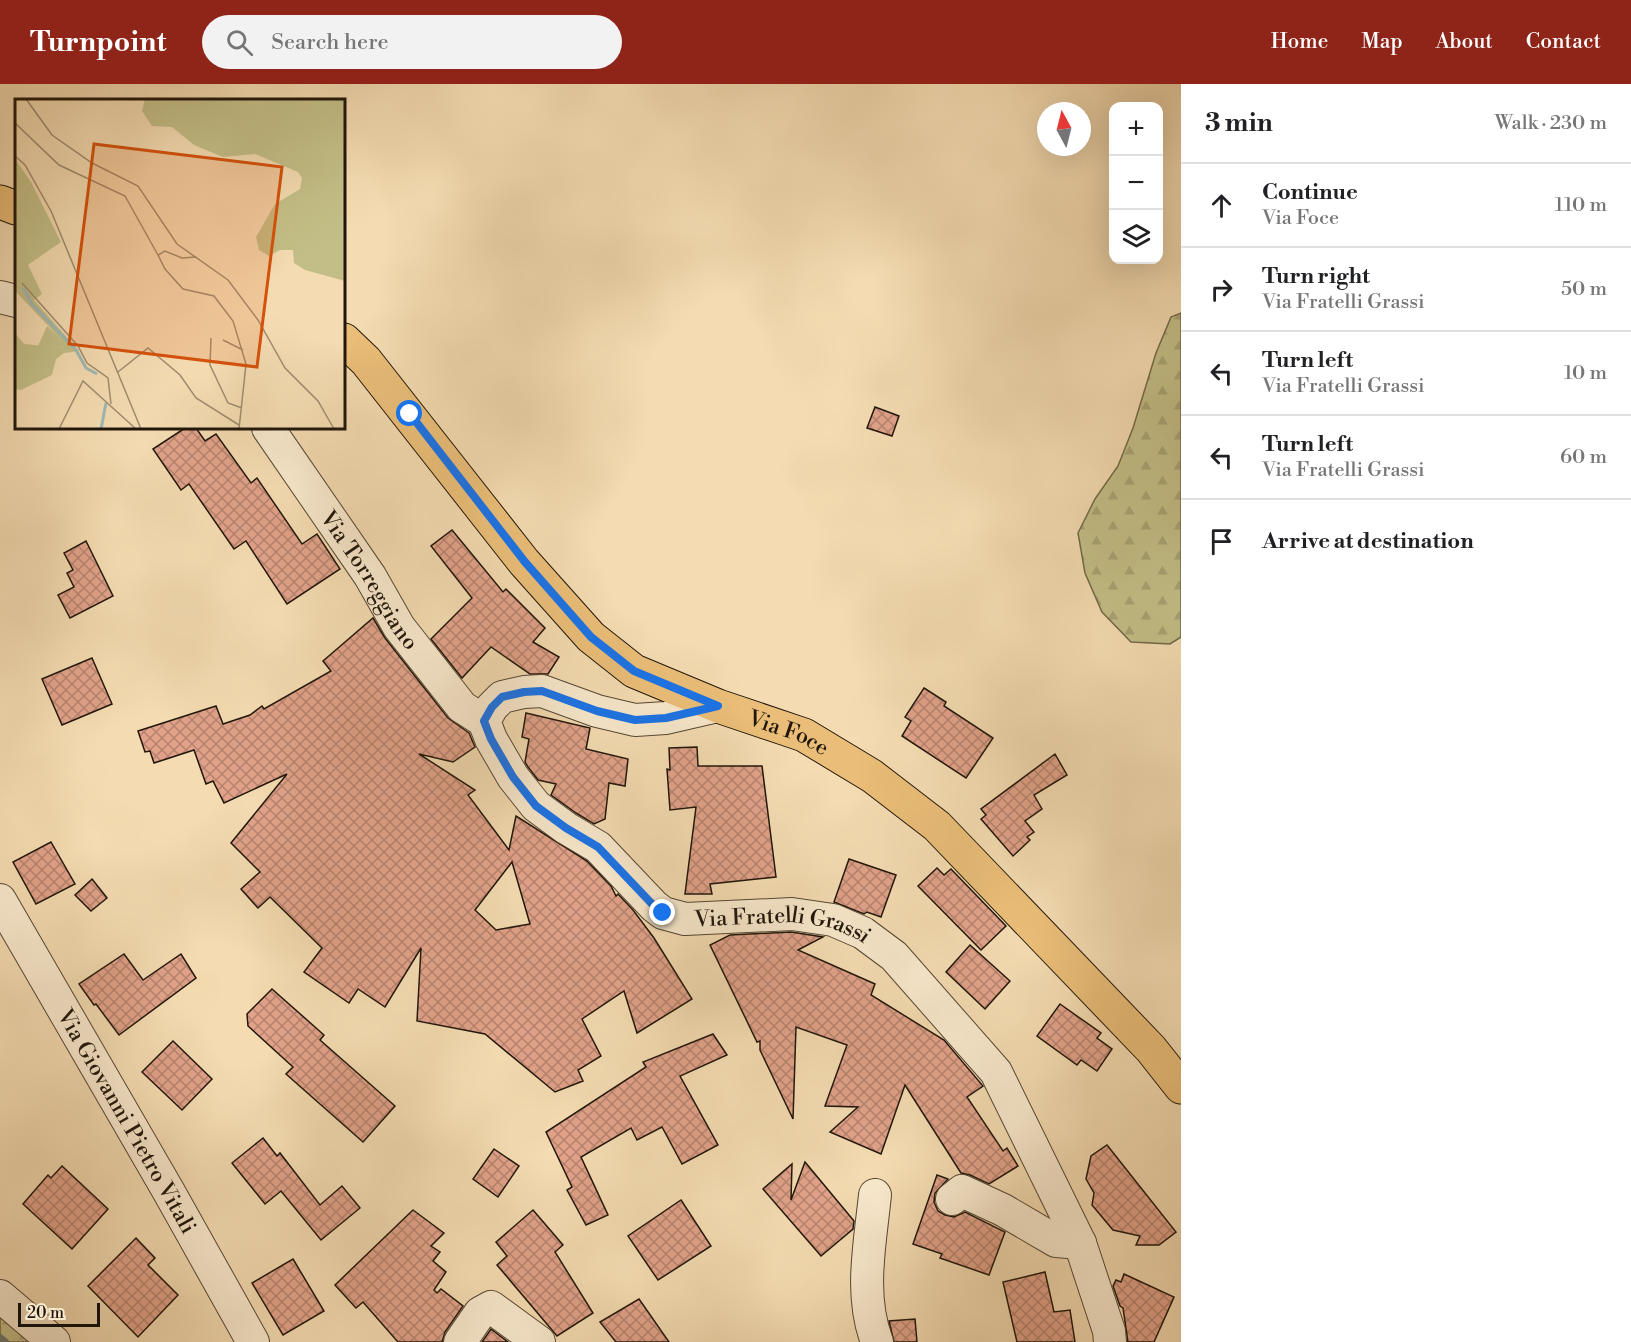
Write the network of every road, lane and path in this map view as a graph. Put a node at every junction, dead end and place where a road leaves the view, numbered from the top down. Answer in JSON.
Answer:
{"nodes":[{"id":1,"x":0,"y":202,"type":"edge"},
{"id":2,"x":15,"y":208,"type":"edge"},
{"id":3,"x":0,"y":297,"type":"edge"},
{"id":4,"x":15,"y":301,"type":"edge"},
{"id":5,"x":345,"y":341,"type":"edge"},
{"id":6,"x":269,"y":429,"type":"edge"},
{"id":7,"x":718,"y":706,"type":"junction"},
{"id":8,"x":484,"y":721,"type":"junction"},
{"id":9,"x":0,"y":900,"type":"edge"},
{"id":10,"x":1181,"y":1087,"type":"edge"},
{"id":11,"x":875,"y":1195,"type":"dead end"},
{"id":12,"x":951,"y":1199,"type":"dead end"},
{"id":13,"x":1080,"y":1243,"type":"junction"},
{"id":14,"x":0,"y":1296,"type":"edge"},
{"id":15,"x":54,"y":1342,"type":"edge"},
{"id":16,"x":253,"y":1342,"type":"edge"},
{"id":17,"x":460,"y":1342,"type":"edge"},
{"id":18,"x":539,"y":1342,"type":"edge"},
{"id":19,"x":877,"y":1342,"type":"edge"},
{"id":20,"x":1110,"y":1342,"type":"edge"}],
"edges":[{"from":1,"to":2,"type":"main road"},
{"from":3,"to":4,"type":"street"},
{"from":5,"to":7,"type":"main road","name":"Via Foce"},
{"from":6,"to":8,"type":"street","name":"Via Torreggiano"},
{"from":7,"to":8,"type":"street"},
{"from":7,"to":10,"type":"main road","name":"Via Foce"},
{"from":8,"to":13,"type":"street","name":"Via Fratelli Grassi"},
{"from":9,"to":16,"type":"street","name":"Via Giovanni Pietro Vitali"},
{"from":11,"to":19,"type":"street"},
{"from":12,"to":13,"type":"street"},
{"from":13,"to":20,"type":"street","name":"Via Fratelli Grassi"},
{"from":14,"to":15,"type":"street"},
{"from":17,"to":18,"type":"street"}]}
